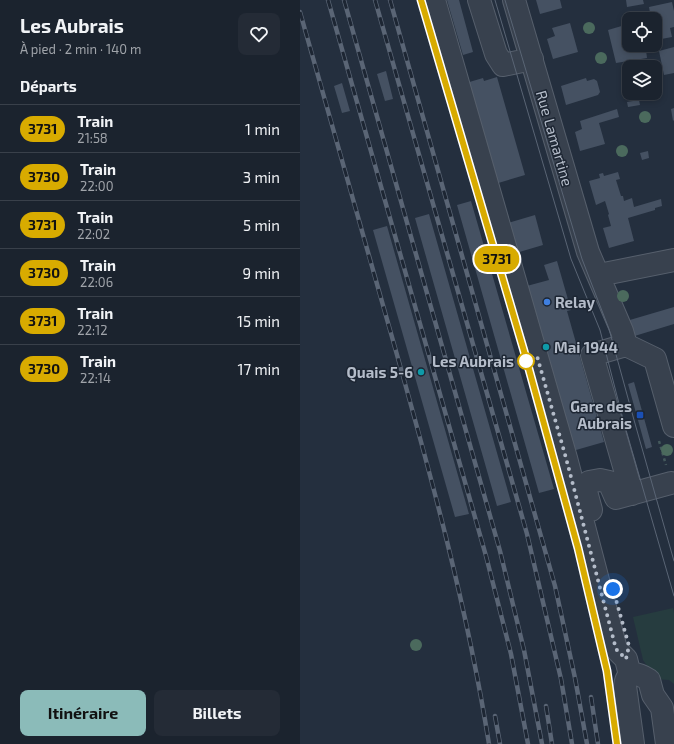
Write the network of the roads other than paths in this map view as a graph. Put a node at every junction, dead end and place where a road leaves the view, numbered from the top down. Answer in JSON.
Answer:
{"nodes":[{"id":1,"x":434,"y":0,"type":"edge"},
{"id":2,"x":479,"y":0,"type":"edge"},
{"id":3,"x":514,"y":0,"type":"edge"},
{"id":4,"x":532,"y":58,"type":"junction"},
{"id":5,"x":674,"y":260,"type":"edge"},
{"id":6,"x":599,"y":276,"type":"junction"},
{"id":7,"x":626,"y":345,"type":"junction"},
{"id":8,"x":674,"y":426,"type":"edge"},
{"id":9,"x":671,"y":483,"type":"dead end"},
{"id":10,"x":632,"y":494,"type":"junction"},
{"id":11,"x":628,"y":667,"type":"junction"},
{"id":12,"x":633,"y":744,"type":"edge"},
{"id":13,"x":667,"y":744,"type":"edge"}],
"edges":[{"from":1,"to":11,"type":"street"},
{"from":2,"to":4,"type":"street"},
{"from":3,"to":4,"type":"street","name":"Rue Lamartine"},
{"from":4,"to":6,"type":"street","name":"Rue Lamartine"},
{"from":5,"to":6,"type":"street"},
{"from":6,"to":7,"type":"street","name":"Rue Lamartine"},
{"from":7,"to":8,"type":"street"},
{"from":7,"to":10,"type":"street"},
{"from":9,"to":10,"type":"street"},
{"from":10,"to":11,"type":"street"},
{"from":11,"to":12,"type":"street"},
{"from":11,"to":13,"type":"street"}]}
